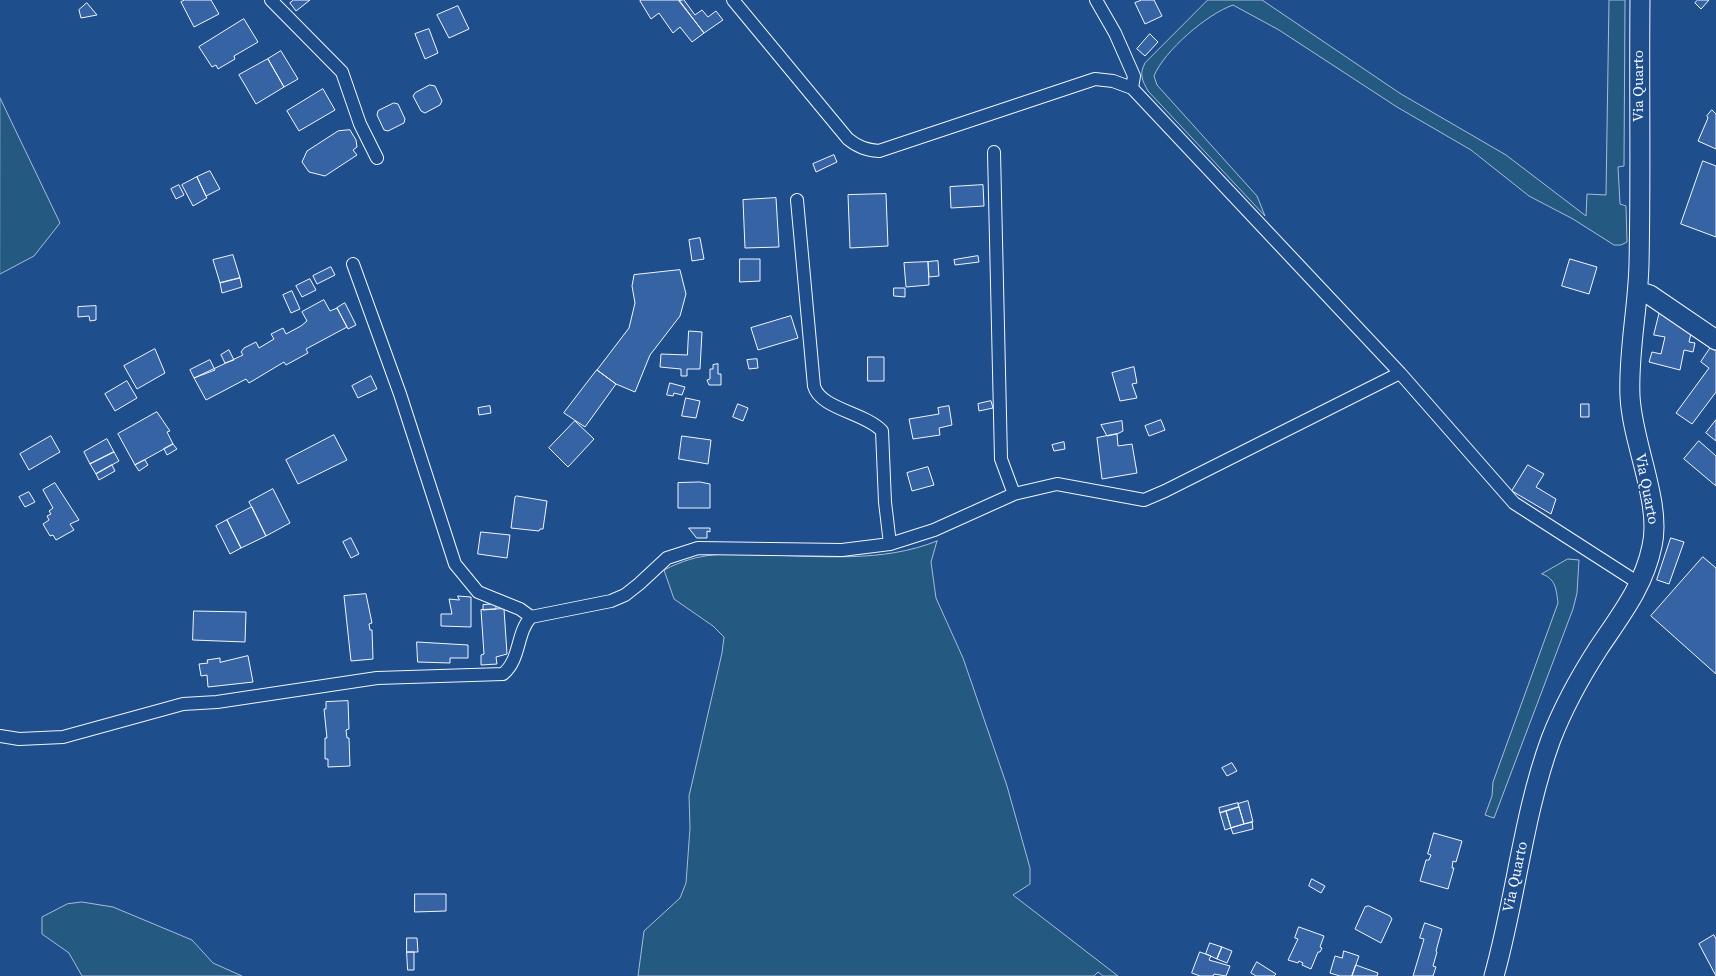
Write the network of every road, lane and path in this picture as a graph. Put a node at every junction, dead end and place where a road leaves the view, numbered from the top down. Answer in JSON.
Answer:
{"nodes":[{"id":1,"x":271,"y":0,"type":"edge"},
{"id":2,"x":734,"y":0,"type":"edge"},
{"id":3,"x":1096,"y":0,"type":"edge"},
{"id":4,"x":1640,"y":0,"type":"edge"},
{"id":5,"x":1132,"y":88,"type":"junction"},
{"id":6,"x":994,"y":152,"type":"dead end"},
{"id":7,"x":377,"y":158,"type":"dead end"},
{"id":8,"x":797,"y":200,"type":"dead end"},
{"id":9,"x":353,"y":264,"type":"dead end"},
{"id":10,"x":1638,"y":291,"type":"junction"},
{"id":11,"x":1716,"y":340,"type":"edge"},
{"id":12,"x":1400,"y":373,"type":"junction"},
{"id":13,"x":1014,"y":494,"type":"junction"},
{"id":14,"x":890,"y":544,"type":"junction"},
{"id":15,"x":1640,"y":584,"type":"junction"},
{"id":16,"x":531,"y":617,"type":"junction"},
{"id":17,"x":0,"y":736,"type":"edge"},
{"id":18,"x":1494,"y":976,"type":"edge"}],
"edges":[{"from":1,"to":7,"type":"street"},
{"from":2,"to":5,"type":"street"},
{"from":3,"to":5,"type":"street"},
{"from":4,"to":10,"type":"street","name":"Via Quarto"},
{"from":5,"to":12,"type":"street"},
{"from":6,"to":13,"type":"street"},
{"from":8,"to":14,"type":"street"},
{"from":9,"to":16,"type":"street"},
{"from":10,"to":11,"type":"street"},
{"from":10,"to":15,"type":"street","name":"Via Quarto"},
{"from":12,"to":13,"type":"street"},
{"from":12,"to":15,"type":"street"},
{"from":13,"to":14,"type":"street"},
{"from":14,"to":16,"type":"street"},
{"from":15,"to":18,"type":"street","name":"Via Quarto"},
{"from":16,"to":17,"type":"street"}]}
